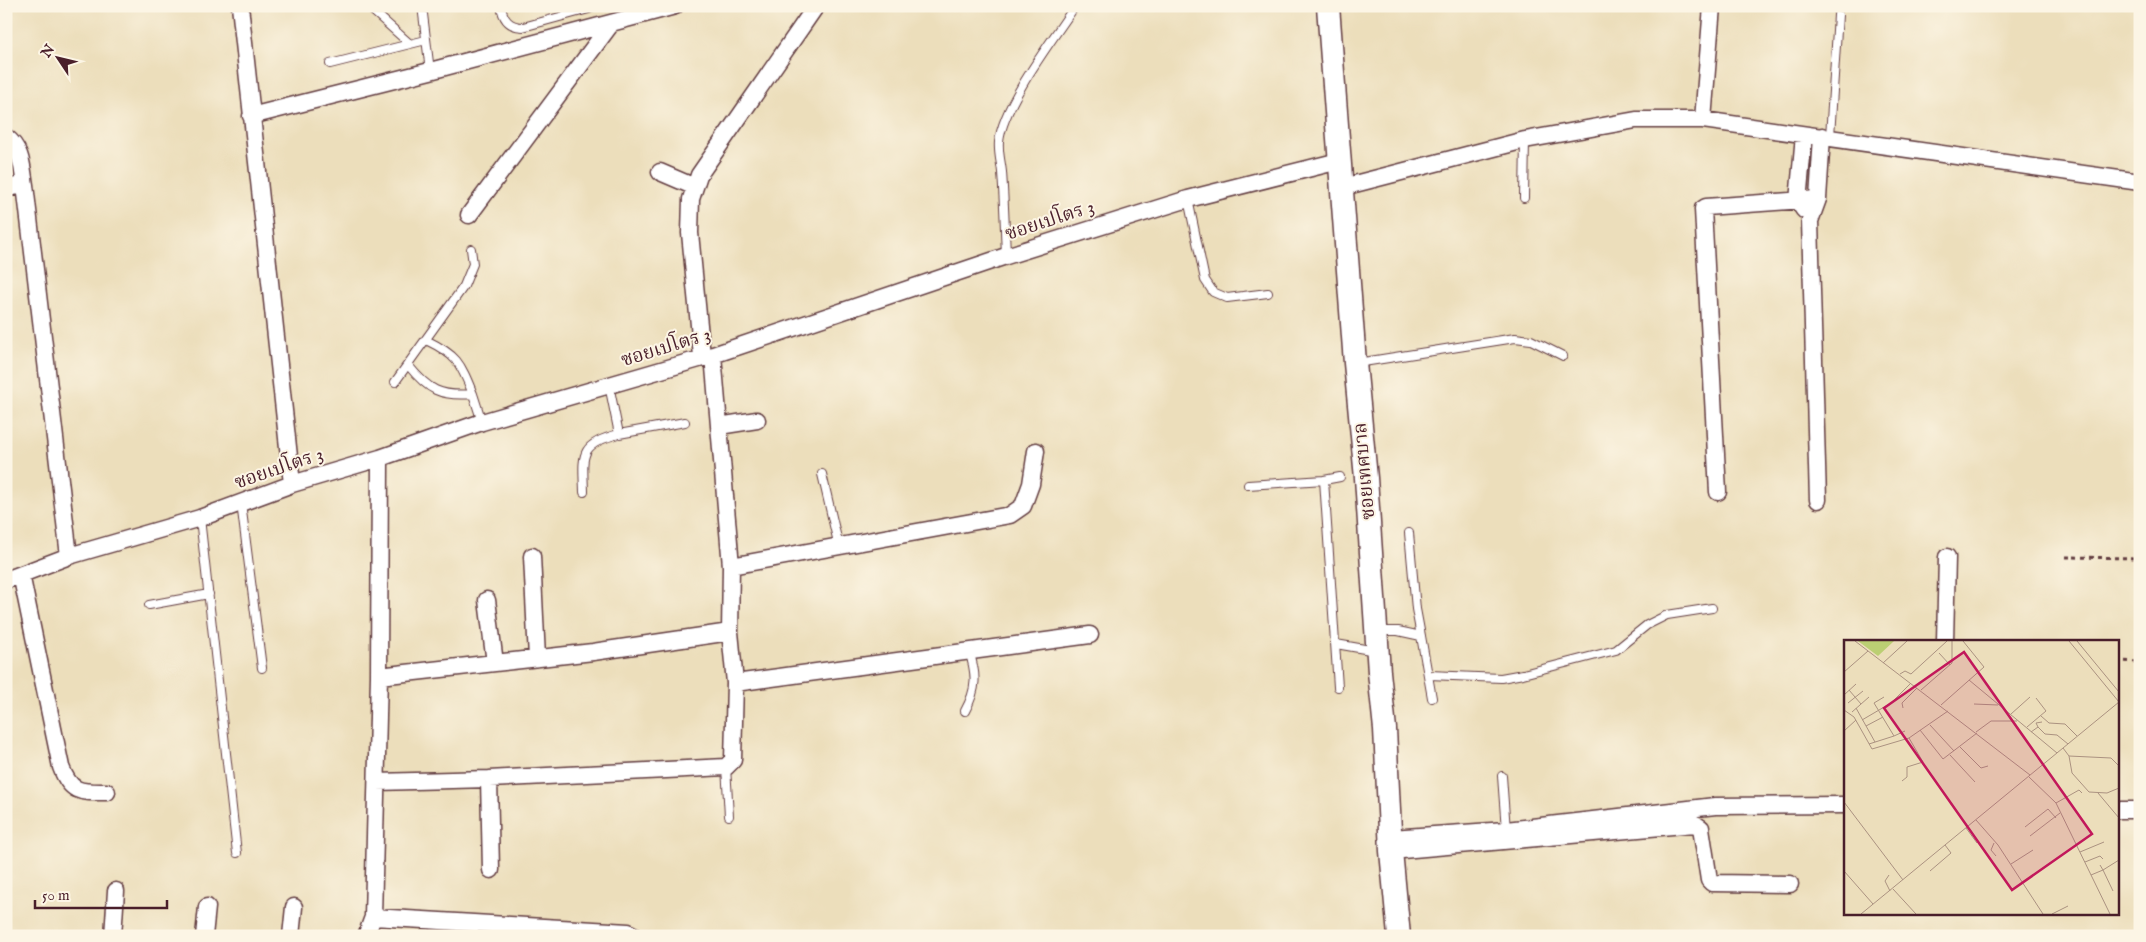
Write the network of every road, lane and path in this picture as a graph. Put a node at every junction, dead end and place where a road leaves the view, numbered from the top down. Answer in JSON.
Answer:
{"nodes":[{"id":1,"x":240,"y":6,"type":"edge"},
{"id":2,"x":422,"y":6,"type":"edge"},
{"id":3,"x":501,"y":6,"type":"edge"},
{"id":4,"x":674,"y":6,"type":"edge"},
{"id":5,"x":816,"y":6,"type":"edge"},
{"id":6,"x":1076,"y":6,"type":"edge"},
{"id":7,"x":1328,"y":6,"type":"edge"},
{"id":8,"x":1712,"y":6,"type":"edge"},
{"id":9,"x":372,"y":10,"type":"dead end"},
{"id":10,"x":1838,"y":15,"type":"dead end"},
{"id":11,"x":590,"y":17,"type":"edge"},
{"id":12,"x":611,"y":24,"type":"junction"},
{"id":13,"x":426,"y":40,"type":"junction"},
{"id":14,"x":410,"y":44,"type":"junction"},
{"id":15,"x":330,"y":64,"type":"dead end"},
{"id":16,"x":430,"y":71,"type":"junction"},
{"id":17,"x":251,"y":116,"type":"junction"},
{"id":18,"x":1703,"y":120,"type":"junction"},
{"id":19,"x":1804,"y":134,"type":"junction"},
{"id":20,"x":1826,"y":136,"type":"junction"},
{"id":21,"x":6,"y":137,"type":"edge"},
{"id":22,"x":1526,"y":140,"type":"junction"},
{"id":23,"x":1339,"y":161,"type":"junction"},
{"id":24,"x":660,"y":172,"type":"dead end"},
{"id":25,"x":2140,"y":182,"type":"edge"},
{"id":26,"x":25,"y":185,"type":"junction"},
{"id":27,"x":695,"y":187,"type":"junction"},
{"id":28,"x":1343,"y":187,"type":"junction"},
{"id":29,"x":6,"y":188,"type":"edge"},
{"id":30,"x":1524,"y":198,"type":"dead end"},
{"id":31,"x":1188,"y":199,"type":"junction"},
{"id":32,"x":1818,"y":199,"type":"junction"},
{"id":33,"x":1798,"y":201,"type":"junction"},
{"id":34,"x":469,"y":215,"type":"dead end"},
{"id":35,"x":1810,"y":221,"type":"junction"},
{"id":36,"x":471,"y":249,"type":"dead end"},
{"id":37,"x":1006,"y":256,"type":"junction"},
{"id":38,"x":1268,"y":293,"type":"dead end"},
{"id":39,"x":426,"y":340,"type":"junction"},
{"id":40,"x":707,"y":356,"type":"junction"},
{"id":41,"x":1563,"y":356,"type":"dead end"},
{"id":42,"x":1355,"y":363,"type":"junction"},
{"id":43,"x":408,"y":365,"type":"junction"},
{"id":44,"x":395,"y":382,"type":"dead end"},
{"id":45,"x":610,"y":386,"type":"junction"},
{"id":46,"x":473,"y":394,"type":"junction"},
{"id":47,"x":757,"y":420,"type":"dead end"},
{"id":48,"x":482,"y":422,"type":"junction"},
{"id":49,"x":685,"y":422,"type":"dead end"},
{"id":50,"x":719,"y":426,"type":"junction"},
{"id":51,"x":619,"y":434,"type":"junction"},
{"id":52,"x":1036,"y":451,"type":"dead end"},
{"id":53,"x":380,"y":458,"type":"junction"},
{"id":54,"x":822,"y":474,"type":"dead end"},
{"id":55,"x":1340,"y":477,"type":"dead end"},
{"id":56,"x":1324,"y":480,"type":"junction"},
{"id":57,"x":292,"y":484,"type":"junction"},
{"id":58,"x":1248,"y":484,"type":"dead end"},
{"id":59,"x":584,"y":492,"type":"dead end"},
{"id":60,"x":1718,"y":492,"type":"dead end"},
{"id":61,"x":1818,"y":500,"type":"dead end"},
{"id":62,"x":241,"y":503,"type":"junction"},
{"id":63,"x":200,"y":518,"type":"junction"},
{"id":64,"x":1409,"y":533,"type":"dead end"},
{"id":65,"x":839,"y":547,"type":"junction"},
{"id":66,"x":69,"y":556,"type":"junction"},
{"id":67,"x":532,"y":556,"type":"dead end"},
{"id":68,"x":1948,"y":557,"type":"dead end"},
{"id":69,"x":2066,"y":557,"type":"dead end"},
{"id":70,"x":2140,"y":558,"type":"edge"},
{"id":71,"x":731,"y":566,"type":"junction"},
{"id":72,"x":14,"y":577,"type":"edge"},
{"id":73,"x":209,"y":594,"type":"junction"},
{"id":74,"x":487,"y":600,"type":"dead end"},
{"id":75,"x":149,"y":605,"type":"dead end"},
{"id":76,"x":1712,"y":608,"type":"dead end"},
{"id":77,"x":730,"y":632,"type":"junction"},
{"id":78,"x":1090,"y":635,"type":"dead end"},
{"id":79,"x":1421,"y":636,"type":"junction"},
{"id":80,"x":1944,"y":640,"type":"edge"},
{"id":81,"x":1377,"y":641,"type":"junction"},
{"id":82,"x":1336,"y":644,"type":"junction"},
{"id":83,"x":969,"y":651,"type":"junction"},
{"id":84,"x":537,"y":658,"type":"junction"},
{"id":85,"x":2118,"y":661,"type":"edge"},
{"id":86,"x":2140,"y":662,"type":"edge"},
{"id":87,"x":495,"y":663,"type":"junction"},
{"id":88,"x":262,"y":668,"type":"dead end"},
{"id":89,"x":1429,"y":675,"type":"junction"},
{"id":90,"x":379,"y":676,"type":"junction"},
{"id":91,"x":735,"y":683,"type":"junction"},
{"id":92,"x":1338,"y":686,"type":"dead end"},
{"id":93,"x":1432,"y":698,"type":"dead end"},
{"id":94,"x":964,"y":711,"type":"dead end"},
{"id":95,"x":726,"y":767,"type":"junction"},
{"id":96,"x":1502,"y":776,"type":"dead end"},
{"id":97,"x":489,"y":779,"type":"junction"},
{"id":98,"x":377,"y":782,"type":"junction"},
{"id":99,"x":107,"y":792,"type":"dead end"},
{"id":100,"x":1844,"y":805,"type":"edge"},
{"id":101,"x":2118,"y":810,"type":"edge"},
{"id":102,"x":2140,"y":810,"type":"edge"},
{"id":103,"x":729,"y":816,"type":"dead end"},
{"id":104,"x":1506,"y":830,"type":"junction"},
{"id":105,"x":1391,"y":845,"type":"junction"},
{"id":106,"x":237,"y":853,"type":"dead end"},
{"id":107,"x":491,"y":870,"type":"dead end"},
{"id":108,"x":1790,"y":884,"type":"dead end"},
{"id":109,"x":116,"y":891,"type":"dead end"},
{"id":110,"x":207,"y":907,"type":"dead end"},
{"id":111,"x":294,"y":907,"type":"dead end"},
{"id":112,"x":373,"y":917,"type":"junction"},
{"id":113,"x":113,"y":936,"type":"edge"},
{"id":114,"x":204,"y":936,"type":"edge"},
{"id":115,"x":291,"y":936,"type":"edge"},
{"id":116,"x":366,"y":936,"type":"edge"},
{"id":117,"x":635,"y":936,"type":"edge"},
{"id":118,"x":1399,"y":936,"type":"edge"}],
"edges":[{"from":1,"to":17,"type":"street"},
{"from":2,"to":13,"type":"lane"},
{"from":3,"to":11,"type":"lane"},
{"from":4,"to":12,"type":"street"},
{"from":5,"to":27,"type":"street"},
{"from":6,"to":37,"type":"lane"},
{"from":7,"to":23,"type":"street","name":"ซอยเทศบาล"},
{"from":8,"to":18,"type":"street"},
{"from":9,"to":14,"type":"lane"},
{"from":10,"to":20,"type":"lane"},
{"from":11,"to":12,"type":"street"},
{"from":11,"to":16,"type":"street"},
{"from":12,"to":34,"type":"street"},
{"from":13,"to":14,"type":"lane"},
{"from":13,"to":16,"type":"lane"},
{"from":14,"to":15,"type":"lane"},
{"from":16,"to":17,"type":"street"},
{"from":17,"to":57,"type":"street"},
{"from":18,"to":19,"type":"street"},
{"from":18,"to":22,"type":"street"},
{"from":19,"to":20,"type":"street"},
{"from":19,"to":33,"type":"street"},
{"from":20,"to":25,"type":"street"},
{"from":20,"to":32,"type":"street"},
{"from":21,"to":26,"type":"street"},
{"from":22,"to":28,"type":"street"},
{"from":22,"to":30,"type":"lane"},
{"from":23,"to":28,"type":"street","name":"ซอยเทศบาล"},
{"from":23,"to":31,"type":"street","name":"ซอยเปโตร 3"},
{"from":24,"to":27,"type":"street"},
{"from":26,"to":29,"type":"street"},
{"from":26,"to":66,"type":"street"},
{"from":27,"to":40,"type":"street"},
{"from":28,"to":42,"type":"street","name":"ซอยเทศบาล"},
{"from":31,"to":37,"type":"street","name":"ซอยเปโตร 3"},
{"from":31,"to":38,"type":"lane"},
{"from":32,"to":33,"type":"street"},
{"from":32,"to":35,"type":"street"},
{"from":33,"to":35,"type":"street"},
{"from":33,"to":60,"type":"street"},
{"from":35,"to":61,"type":"street"},
{"from":36,"to":39,"type":"lane"},
{"from":37,"to":40,"type":"street","name":"ซอยเปโตร 3"},
{"from":39,"to":43,"type":"lane"},
{"from":39,"to":46,"type":"lane"},
{"from":40,"to":45,"type":"street","name":"ซอยเปโตร 3"},
{"from":40,"to":50,"type":"street"},
{"from":41,"to":42,"type":"lane"},
{"from":42,"to":81,"type":"street","name":"ซอยเทศบาล"},
{"from":43,"to":44,"type":"lane"},
{"from":43,"to":46,"type":"lane"},
{"from":45,"to":48,"type":"street","name":"ซอยเปโตร 3"},
{"from":45,"to":51,"type":"lane"},
{"from":46,"to":48,"type":"lane"},
{"from":47,"to":50,"type":"street"},
{"from":48,"to":53,"type":"street","name":"ซอยเปโตร 3"},
{"from":49,"to":51,"type":"lane"},
{"from":50,"to":71,"type":"street"},
{"from":51,"to":59,"type":"lane"},
{"from":52,"to":65,"type":"street"},
{"from":53,"to":57,"type":"street","name":"ซอยเปโตร 3"},
{"from":53,"to":90,"type":"street"},
{"from":54,"to":65,"type":"lane"},
{"from":55,"to":56,"type":"lane"},
{"from":56,"to":58,"type":"lane"},
{"from":56,"to":82,"type":"lane"},
{"from":57,"to":62,"type":"street","name":"ซอยเปโตร 3"},
{"from":62,"to":63,"type":"street","name":"ซอยเปโตร 3"},
{"from":62,"to":88,"type":"lane"},
{"from":63,"to":66,"type":"street","name":"ซอยเปโตร 3"},
{"from":63,"to":73,"type":"lane"},
{"from":64,"to":79,"type":"lane"},
{"from":65,"to":71,"type":"street"},
{"from":66,"to":72,"type":"street","name":"ซอยเปโตร 3"},
{"from":67,"to":84,"type":"street"},
{"from":68,"to":80,"type":"street"},
{"from":69,"to":70,"type":"path"},
{"from":71,"to":77,"type":"street"},
{"from":72,"to":99,"type":"street"},
{"from":73,"to":75,"type":"lane"},
{"from":73,"to":106,"type":"lane"},
{"from":74,"to":87,"type":"street"},
{"from":76,"to":89,"type":"lane"},
{"from":77,"to":84,"type":"street"},
{"from":77,"to":91,"type":"street"},
{"from":78,"to":83,"type":"street"},
{"from":79,"to":81,"type":"lane"},
{"from":79,"to":89,"type":"lane"},
{"from":81,"to":82,"type":"lane"},
{"from":81,"to":105,"type":"street","name":"ซอยเทศบาล"},
{"from":82,"to":92,"type":"lane"},
{"from":83,"to":91,"type":"street"},
{"from":83,"to":94,"type":"lane"},
{"from":84,"to":87,"type":"street"},
{"from":85,"to":86,"type":"path"},
{"from":87,"to":90,"type":"street"},
{"from":89,"to":93,"type":"lane"},
{"from":90,"to":98,"type":"street"},
{"from":91,"to":95,"type":"street"},
{"from":95,"to":97,"type":"street"},
{"from":95,"to":103,"type":"lane"},
{"from":96,"to":104,"type":"lane"},
{"from":97,"to":98,"type":"street"},
{"from":97,"to":107,"type":"street"},
{"from":98,"to":112,"type":"street"},
{"from":100,"to":104,"type":"street"},
{"from":101,"to":102,"type":"street"},
{"from":104,"to":105,"type":"street"},
{"from":105,"to":108,"type":"street"},
{"from":105,"to":118,"type":"street","name":"ซอยเทศบาล"},
{"from":109,"to":113,"type":"street"},
{"from":110,"to":114,"type":"street"},
{"from":111,"to":115,"type":"street"},
{"from":112,"to":116,"type":"street"},
{"from":112,"to":117,"type":"street"}]}
